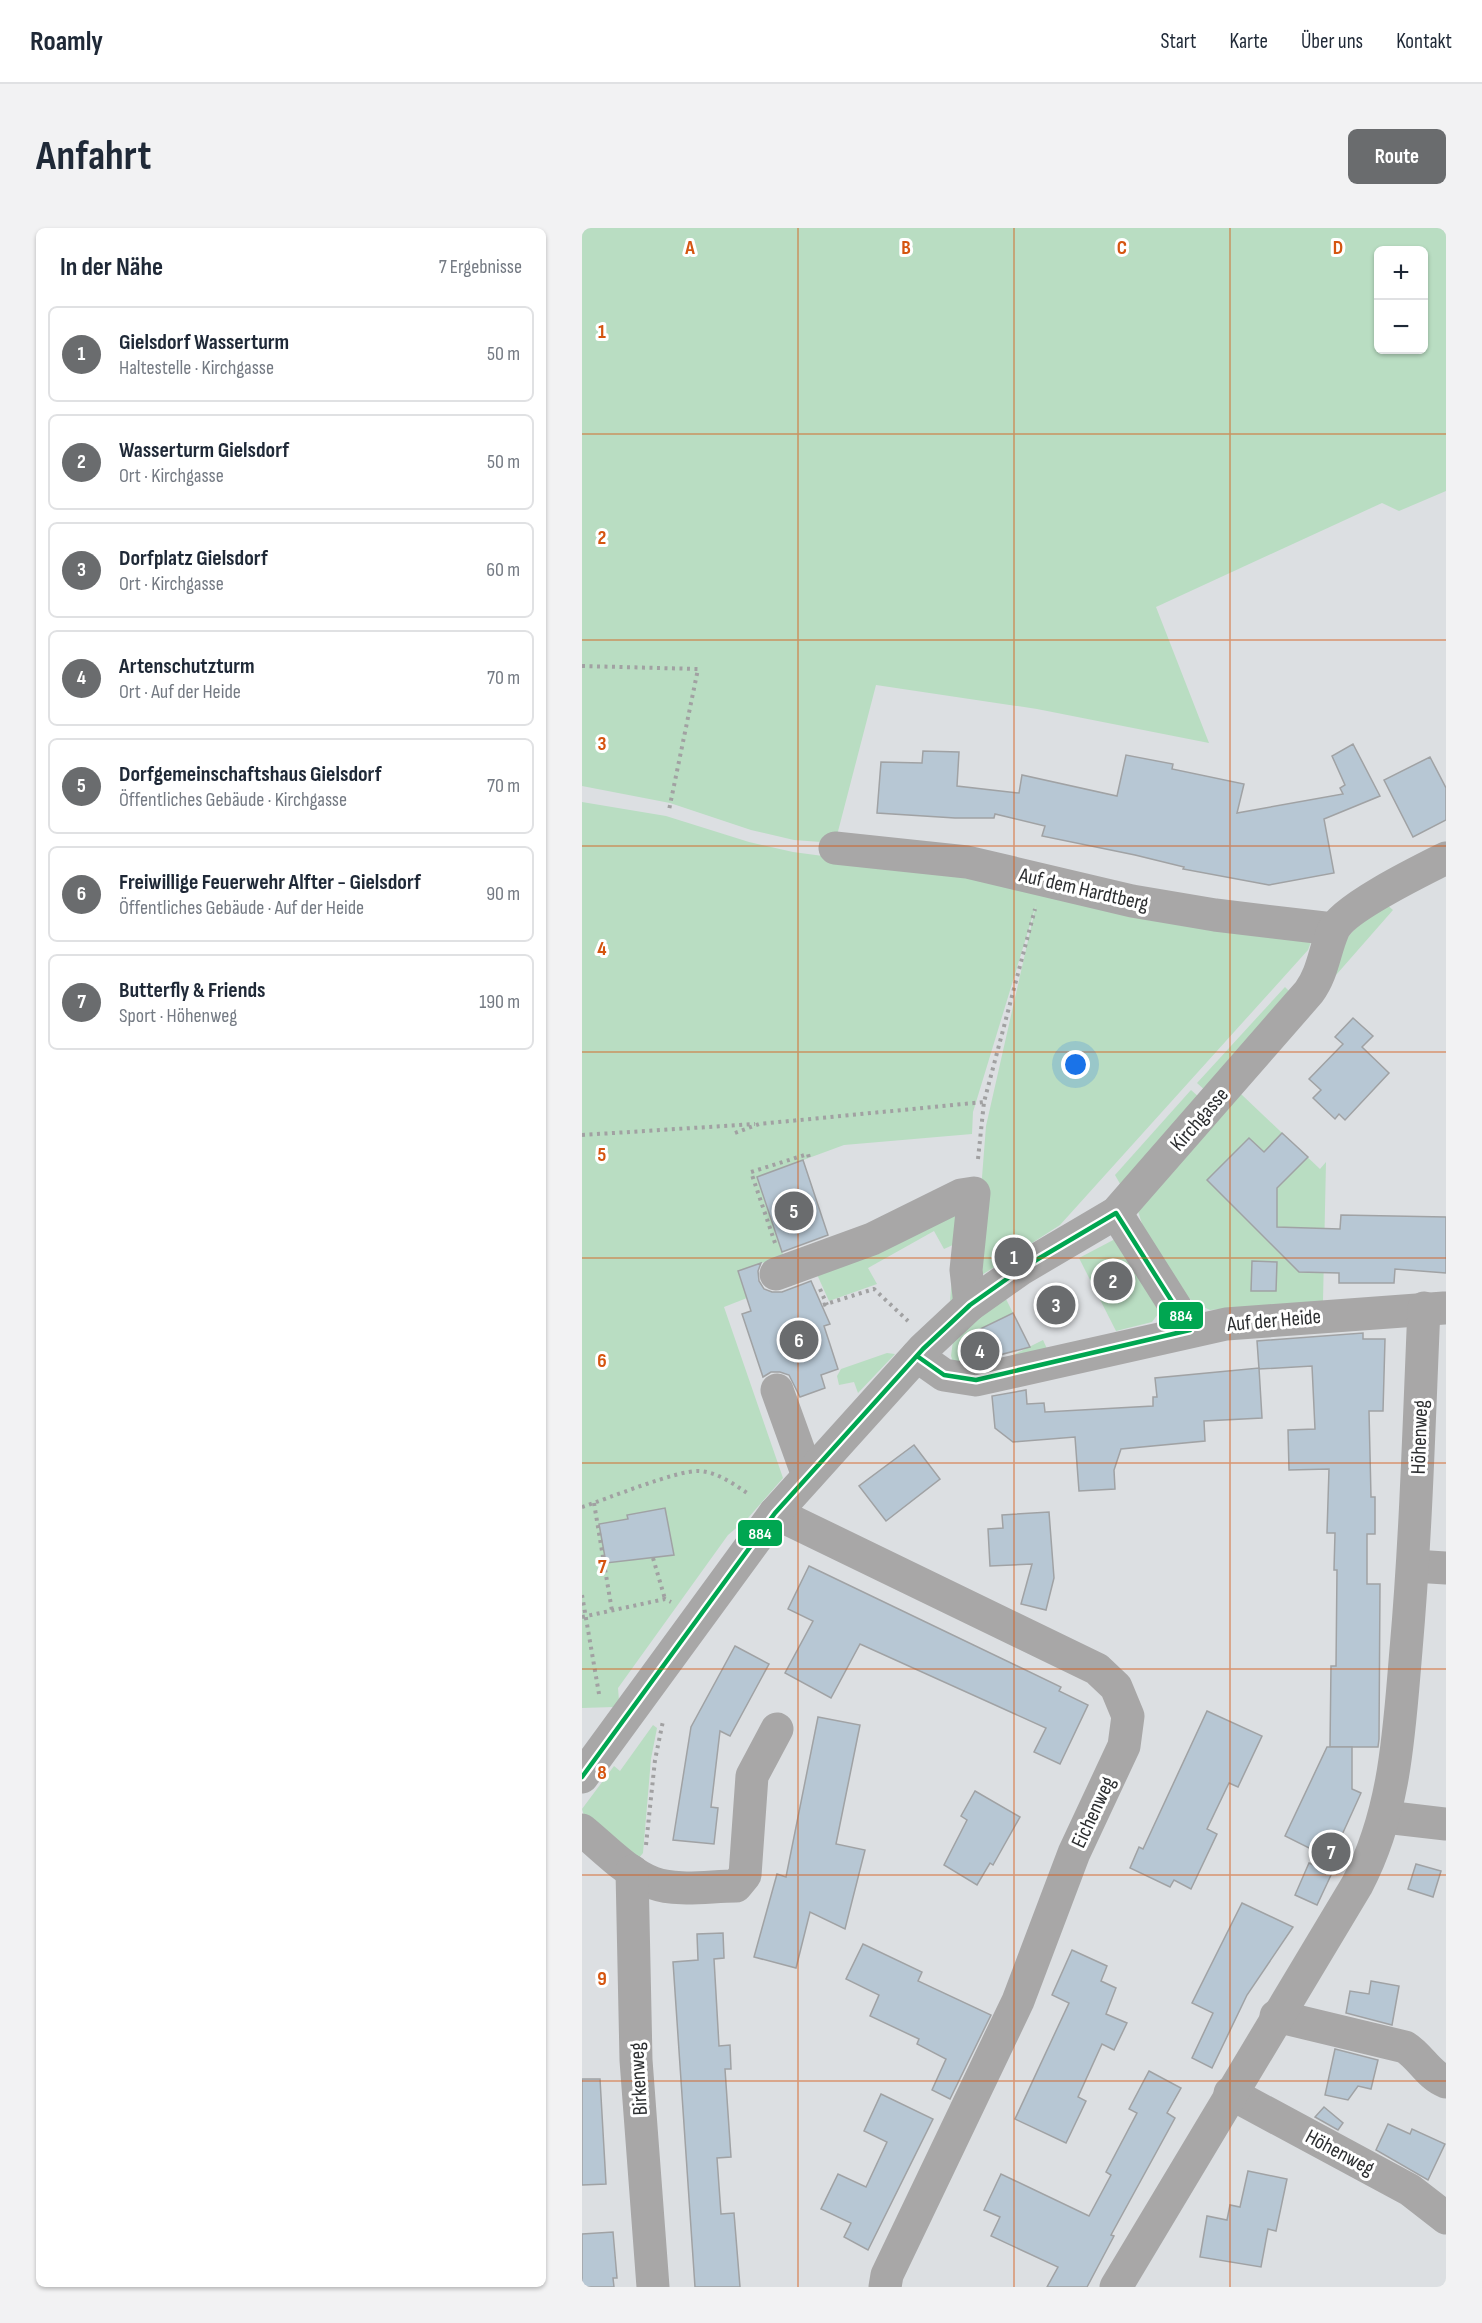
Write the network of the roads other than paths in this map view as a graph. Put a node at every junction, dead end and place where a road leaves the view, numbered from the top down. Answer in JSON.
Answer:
{"nodes":[{"id":1,"x":835,"y":848,"type":"dead end"},
{"id":2,"x":1446,"y":858,"type":"edge"},
{"id":3,"x":1333,"y":929,"type":"junction"},
{"id":4,"x":1116,"y":1213,"type":"junction"},
{"id":5,"x":780,"y":1272,"type":"road end"},
{"id":6,"x":970,"y":1305,"type":"junction"},
{"id":7,"x":1435,"y":1308,"type":"edge"},
{"id":8,"x":1190,"y":1330,"type":"junction"},
{"id":9,"x":923,"y":1349,"type":"junction"},
{"id":10,"x":777,"y":1390,"type":"dead end"},
{"id":11,"x":808,"y":1476,"type":"junction"},
{"id":12,"x":775,"y":1513,"type":"junction"},
{"id":13,"x":1414,"y":1566,"type":"junction"},
{"id":14,"x":1446,"y":1568,"type":"edge"},
{"id":15,"x":777,"y":1729,"type":"dead end"},
{"id":16,"x":582,"y":1777,"type":"edge"},
{"id":17,"x":1385,"y":1817,"type":"junction"},
{"id":18,"x":1446,"y":1824,"type":"edge"},
{"id":19,"x":582,"y":1830,"type":"edge"},
{"id":20,"x":638,"y":1874,"type":"junction"},
{"id":21,"x":1276,"y":2016,"type":"junction"},
{"id":22,"x":1446,"y":2082,"type":"edge"},
{"id":23,"x":1230,"y":2092,"type":"junction"},
{"id":24,"x":1446,"y":2218,"type":"edge"},
{"id":25,"x":653,"y":2287,"type":"edge"},
{"id":26,"x":885,"y":2287,"type":"edge"},
{"id":27,"x":1116,"y":2287,"type":"edge"}],
"edges":[{"from":1,"to":3,"type":"street","name":"Auf dem Hardtberg"},
{"from":2,"to":3,"type":"street"},
{"from":3,"to":4,"type":"street","name":"Kirchgasse"},
{"from":4,"to":6,"type":"street","name":"Kirchgasse"},
{"from":4,"to":8,"type":"street"},
{"from":5,"to":6,"type":"street"},
{"from":6,"to":9,"type":"street","name":"Kirchgasse"},
{"from":7,"to":8,"type":"street","name":"Auf der Heide"},
{"from":7,"to":13,"type":"street","name":"Höhenweg"},
{"from":8,"to":9,"type":"street","name":"Auf der Heide"},
{"from":9,"to":11,"type":"street"},
{"from":10,"to":11,"type":"street"},
{"from":11,"to":12,"type":"street"},
{"from":12,"to":16,"type":"street"},
{"from":12,"to":26,"type":"street","name":"Eichenweg"},
{"from":13,"to":14,"type":"street"},
{"from":13,"to":17,"type":"street","name":"Höhenweg"},
{"from":15,"to":20,"type":"street"},
{"from":17,"to":18,"type":"street"},
{"from":17,"to":21,"type":"street","name":"Höhenweg"},
{"from":19,"to":20,"type":"street"},
{"from":20,"to":25,"type":"street","name":"Birkenweg"},
{"from":21,"to":22,"type":"street"},
{"from":21,"to":23,"type":"street","name":"Höhenweg"},
{"from":23,"to":24,"type":"street","name":"Höhenweg"},
{"from":23,"to":27,"type":"street","name":"Höhenweg"}]}
